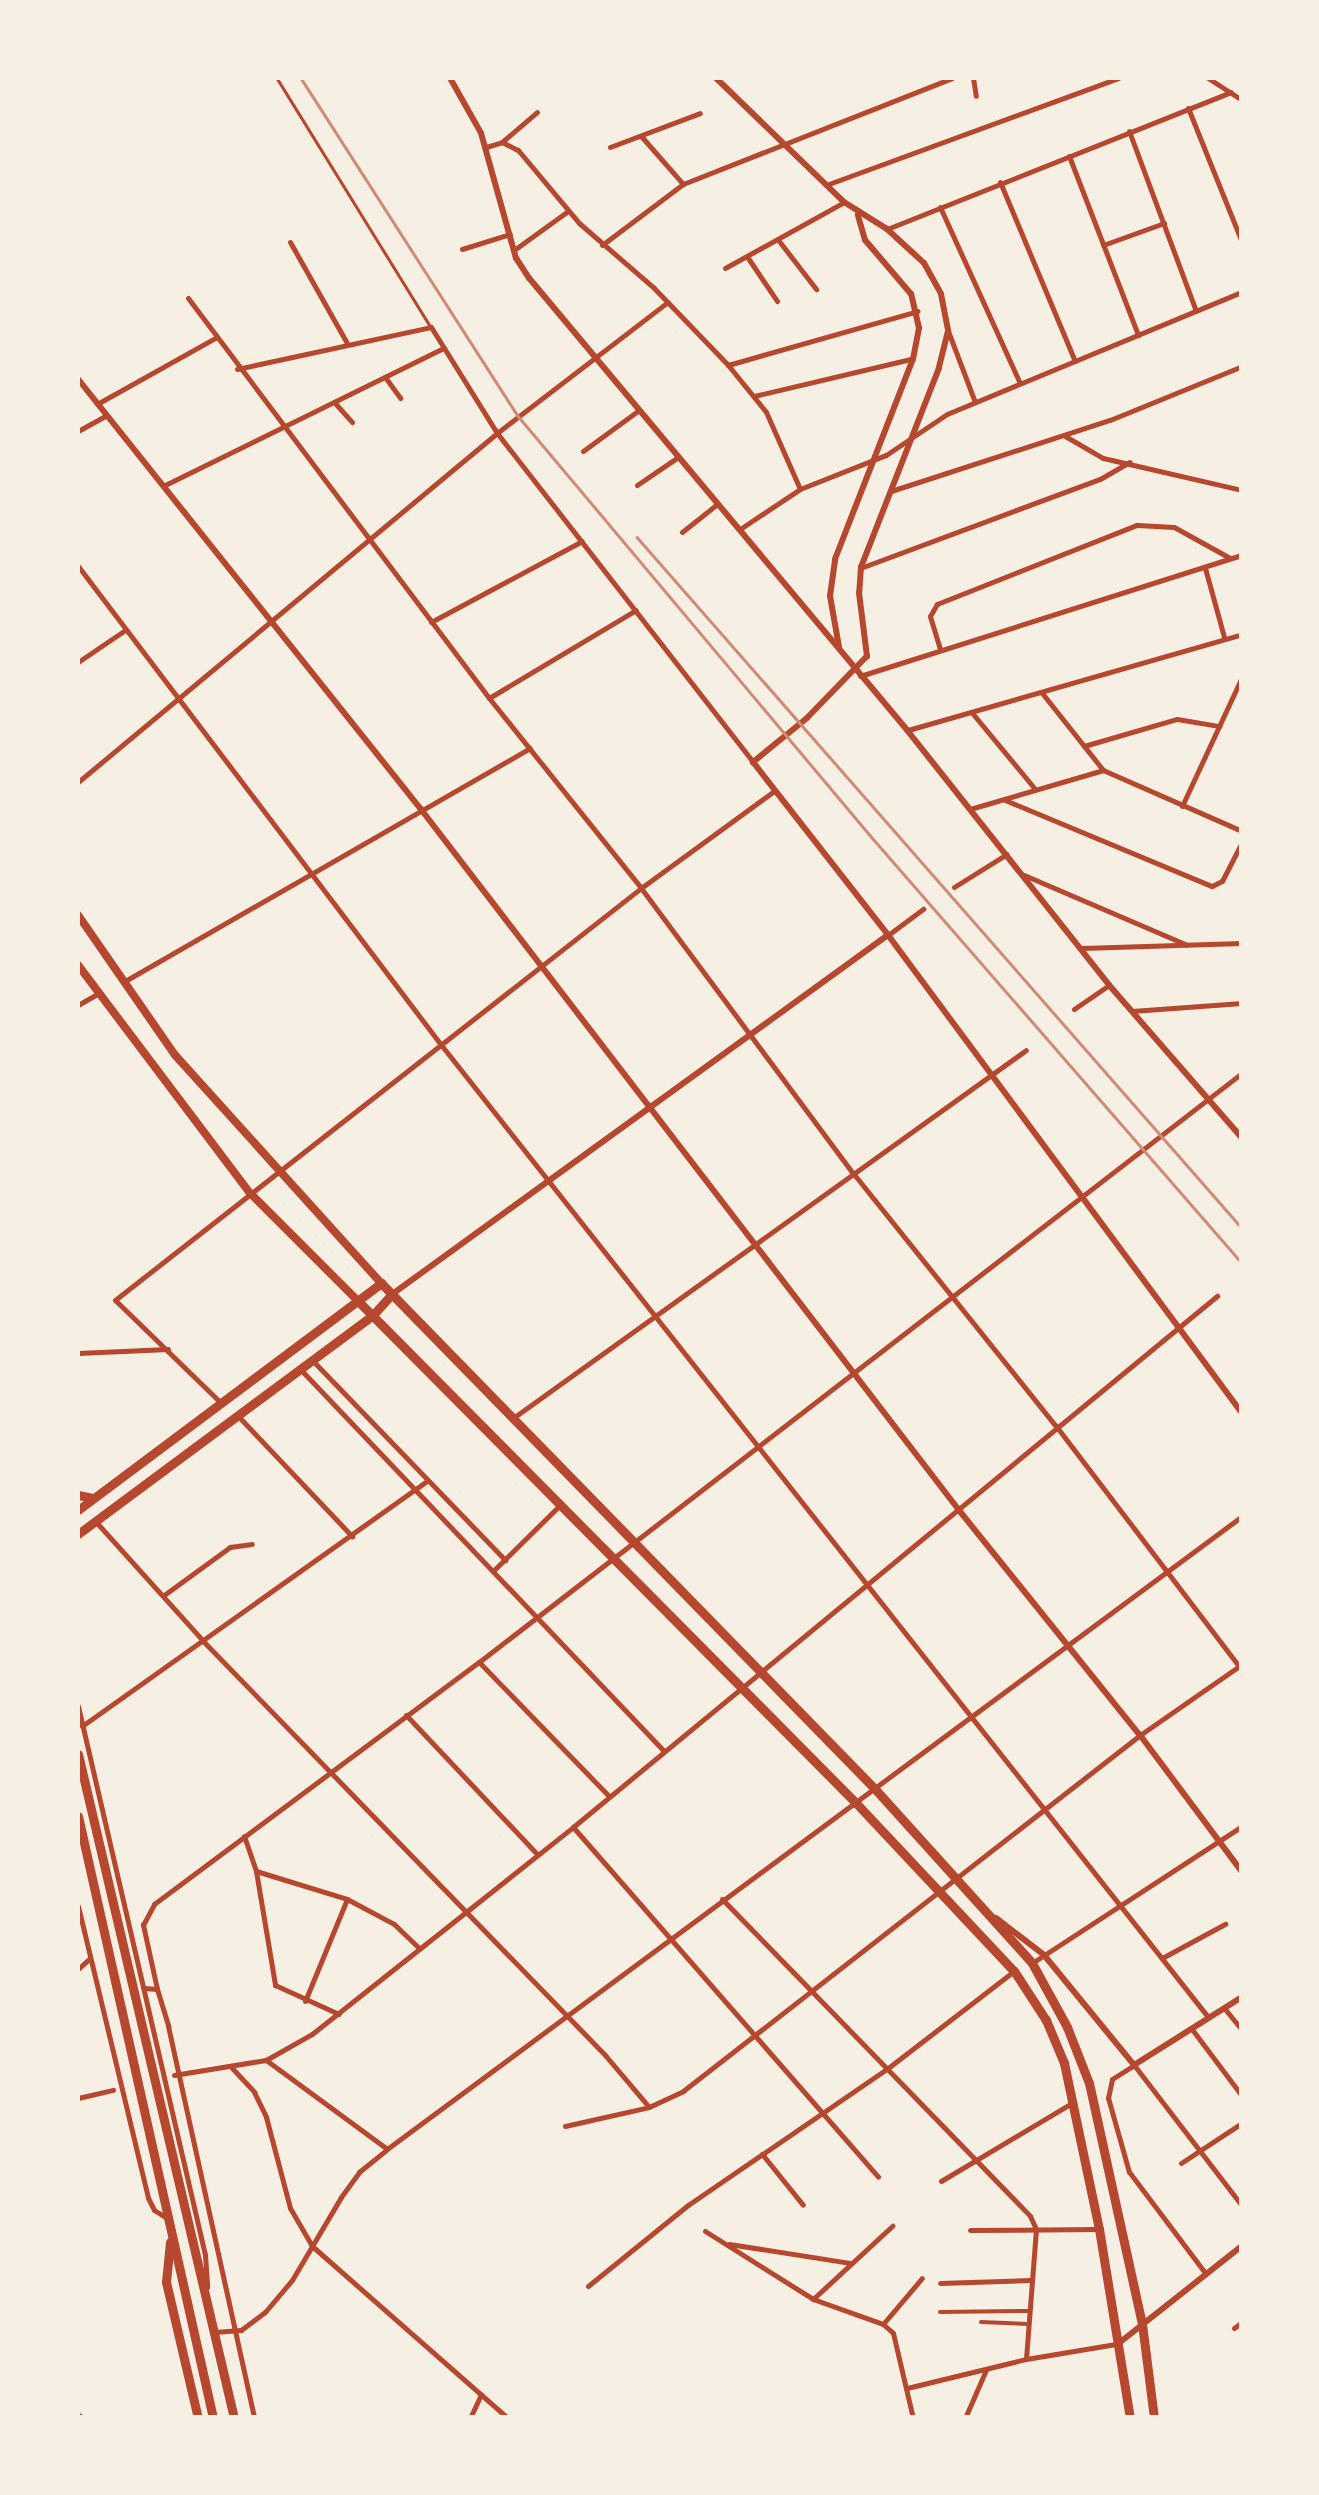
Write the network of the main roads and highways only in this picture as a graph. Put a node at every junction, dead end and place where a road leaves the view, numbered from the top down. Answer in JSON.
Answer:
{"nodes":[{"id":1,"x":78,"y":915,"type":"edge"},
{"id":2,"x":78,"y":965,"type":"edge"},
{"id":3,"x":381,"y":1283,"type":"junction"},
{"id":4,"x":391,"y":1295,"type":"junction"},
{"id":5,"x":360,"y":1302,"type":"junction"},
{"id":6,"x":372,"y":1316,"type":"junction"},
{"id":7,"x":78,"y":1495,"type":"edge"},
{"id":8,"x":93,"y":1498,"type":"junction"},
{"id":9,"x":78,"y":1510,"type":"edge"},
{"id":10,"x":78,"y":1534,"type":"edge"},
{"id":11,"x":78,"y":1754,"type":"edge"},
{"id":12,"x":78,"y":1816,"type":"edge"},
{"id":13,"x":170,"y":2239,"type":"junction"},
{"id":14,"x":198,"y":2418,"type":"edge"},
{"id":15,"x":213,"y":2418,"type":"edge"},
{"id":16,"x":234,"y":2418,"type":"edge"},
{"id":17,"x":1130,"y":2418,"type":"edge"},
{"id":18,"x":1154,"y":2418,"type":"edge"}],
"edges":[{"from":1,"to":3,"type":"main road"},
{"from":2,"to":5,"type":"main road"},
{"from":3,"to":4,"type":"main road"},
{"from":3,"to":5,"type":"main road"},
{"from":4,"to":6,"type":"main road"},
{"from":4,"to":18,"type":"main road"},
{"from":5,"to":6,"type":"main road"},
{"from":5,"to":8,"type":"main road"},
{"from":6,"to":10,"type":"main road"},
{"from":6,"to":17,"type":"main road"},
{"from":7,"to":8,"type":"main road"},
{"from":8,"to":9,"type":"main road"},
{"from":11,"to":16,"type":"main road"},
{"from":12,"to":13,"type":"main road"},
{"from":13,"to":14,"type":"main road"},
{"from":13,"to":15,"type":"main road"}]}
